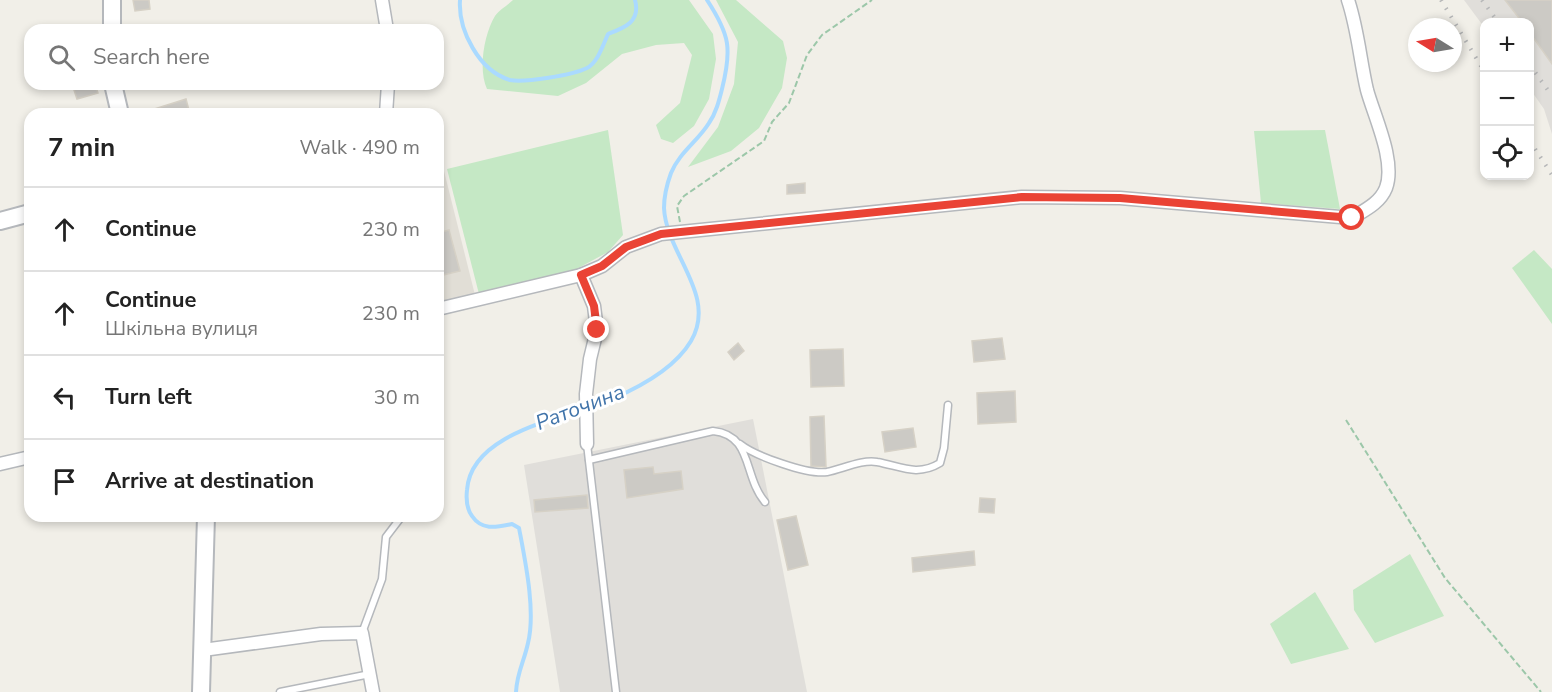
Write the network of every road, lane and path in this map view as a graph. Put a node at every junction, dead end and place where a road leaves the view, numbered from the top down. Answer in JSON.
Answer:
{"nodes":[{"id":1,"x":112,"y":0,"type":"edge"},
{"id":2,"x":382,"y":0,"type":"edge"},
{"id":3,"x":872,"y":0,"type":"edge"},
{"id":4,"x":1348,"y":0,"type":"edge"},
{"id":5,"x":112,"y":24,"type":"edge"},
{"id":6,"x":386,"y":24,"type":"edge"},
{"id":7,"x":114,"y":90,"type":"edge"},
{"id":8,"x":388,"y":90,"type":"edge"},
{"id":9,"x":119,"y":108,"type":"edge"},
{"id":10,"x":386,"y":108,"type":"edge"},
{"id":11,"x":24,"y":215,"type":"edge"},
{"id":12,"x":0,"y":221,"type":"edge"},
{"id":13,"x":684,"y":231,"type":"junction"},
{"id":14,"x":581,"y":275,"type":"junction"},
{"id":15,"x":444,"y":308,"type":"edge"},
{"id":16,"x":948,"y":405,"type":"dead end"},
{"id":17,"x":1346,"y":420,"type":"dead end"},
{"id":18,"x":587,"y":444,"type":"joint"},
{"id":19,"x":740,"y":444,"type":"junction"},
{"id":20,"x":24,"y":458,"type":"edge"},
{"id":21,"x":589,"y":460,"type":"junction"},
{"id":22,"x":0,"y":464,"type":"edge"},
{"id":23,"x":765,"y":502,"type":"dead end"},
{"id":24,"x":206,"y":522,"type":"edge"},
{"id":25,"x":397,"y":522,"type":"edge"},
{"id":26,"x":362,"y":633,"type":"junction"},
{"id":27,"x":203,"y":650,"type":"junction"},
{"id":28,"x":371,"y":674,"type":"junction"},
{"id":29,"x":201,"y":692,"type":"edge"},
{"id":30,"x":280,"y":692,"type":"edge"},
{"id":31,"x":373,"y":692,"type":"edge"},
{"id":32,"x":616,"y":692,"type":"edge"},
{"id":33,"x":1542,"y":692,"type":"edge"}],
"edges":[{"from":1,"to":5,"type":"street"},
{"from":2,"to":6,"type":"street"},
{"from":3,"to":13,"type":"path"},
{"from":4,"to":13,"type":"street"},
{"from":7,"to":9,"type":"street"},
{"from":8,"to":10,"type":"street"},
{"from":11,"to":12,"type":"street"},
{"from":13,"to":14,"type":"street"},
{"from":14,"to":15,"type":"street"},
{"from":14,"to":18,"type":"street"},
{"from":16,"to":19,"type":"lane"},
{"from":17,"to":33,"type":"path"},
{"from":18,"to":21,"type":"lane"},
{"from":19,"to":21,"type":"lane"},
{"from":19,"to":23,"type":"lane"},
{"from":20,"to":22,"type":"street"},
{"from":21,"to":32,"type":"lane"},
{"from":24,"to":27,"type":"street"},
{"from":25,"to":26,"type":"lane"},
{"from":26,"to":27,"type":"street"},
{"from":26,"to":28,"type":"street"},
{"from":27,"to":29,"type":"street"},
{"from":28,"to":30,"type":"lane"},
{"from":28,"to":31,"type":"street"}]}
